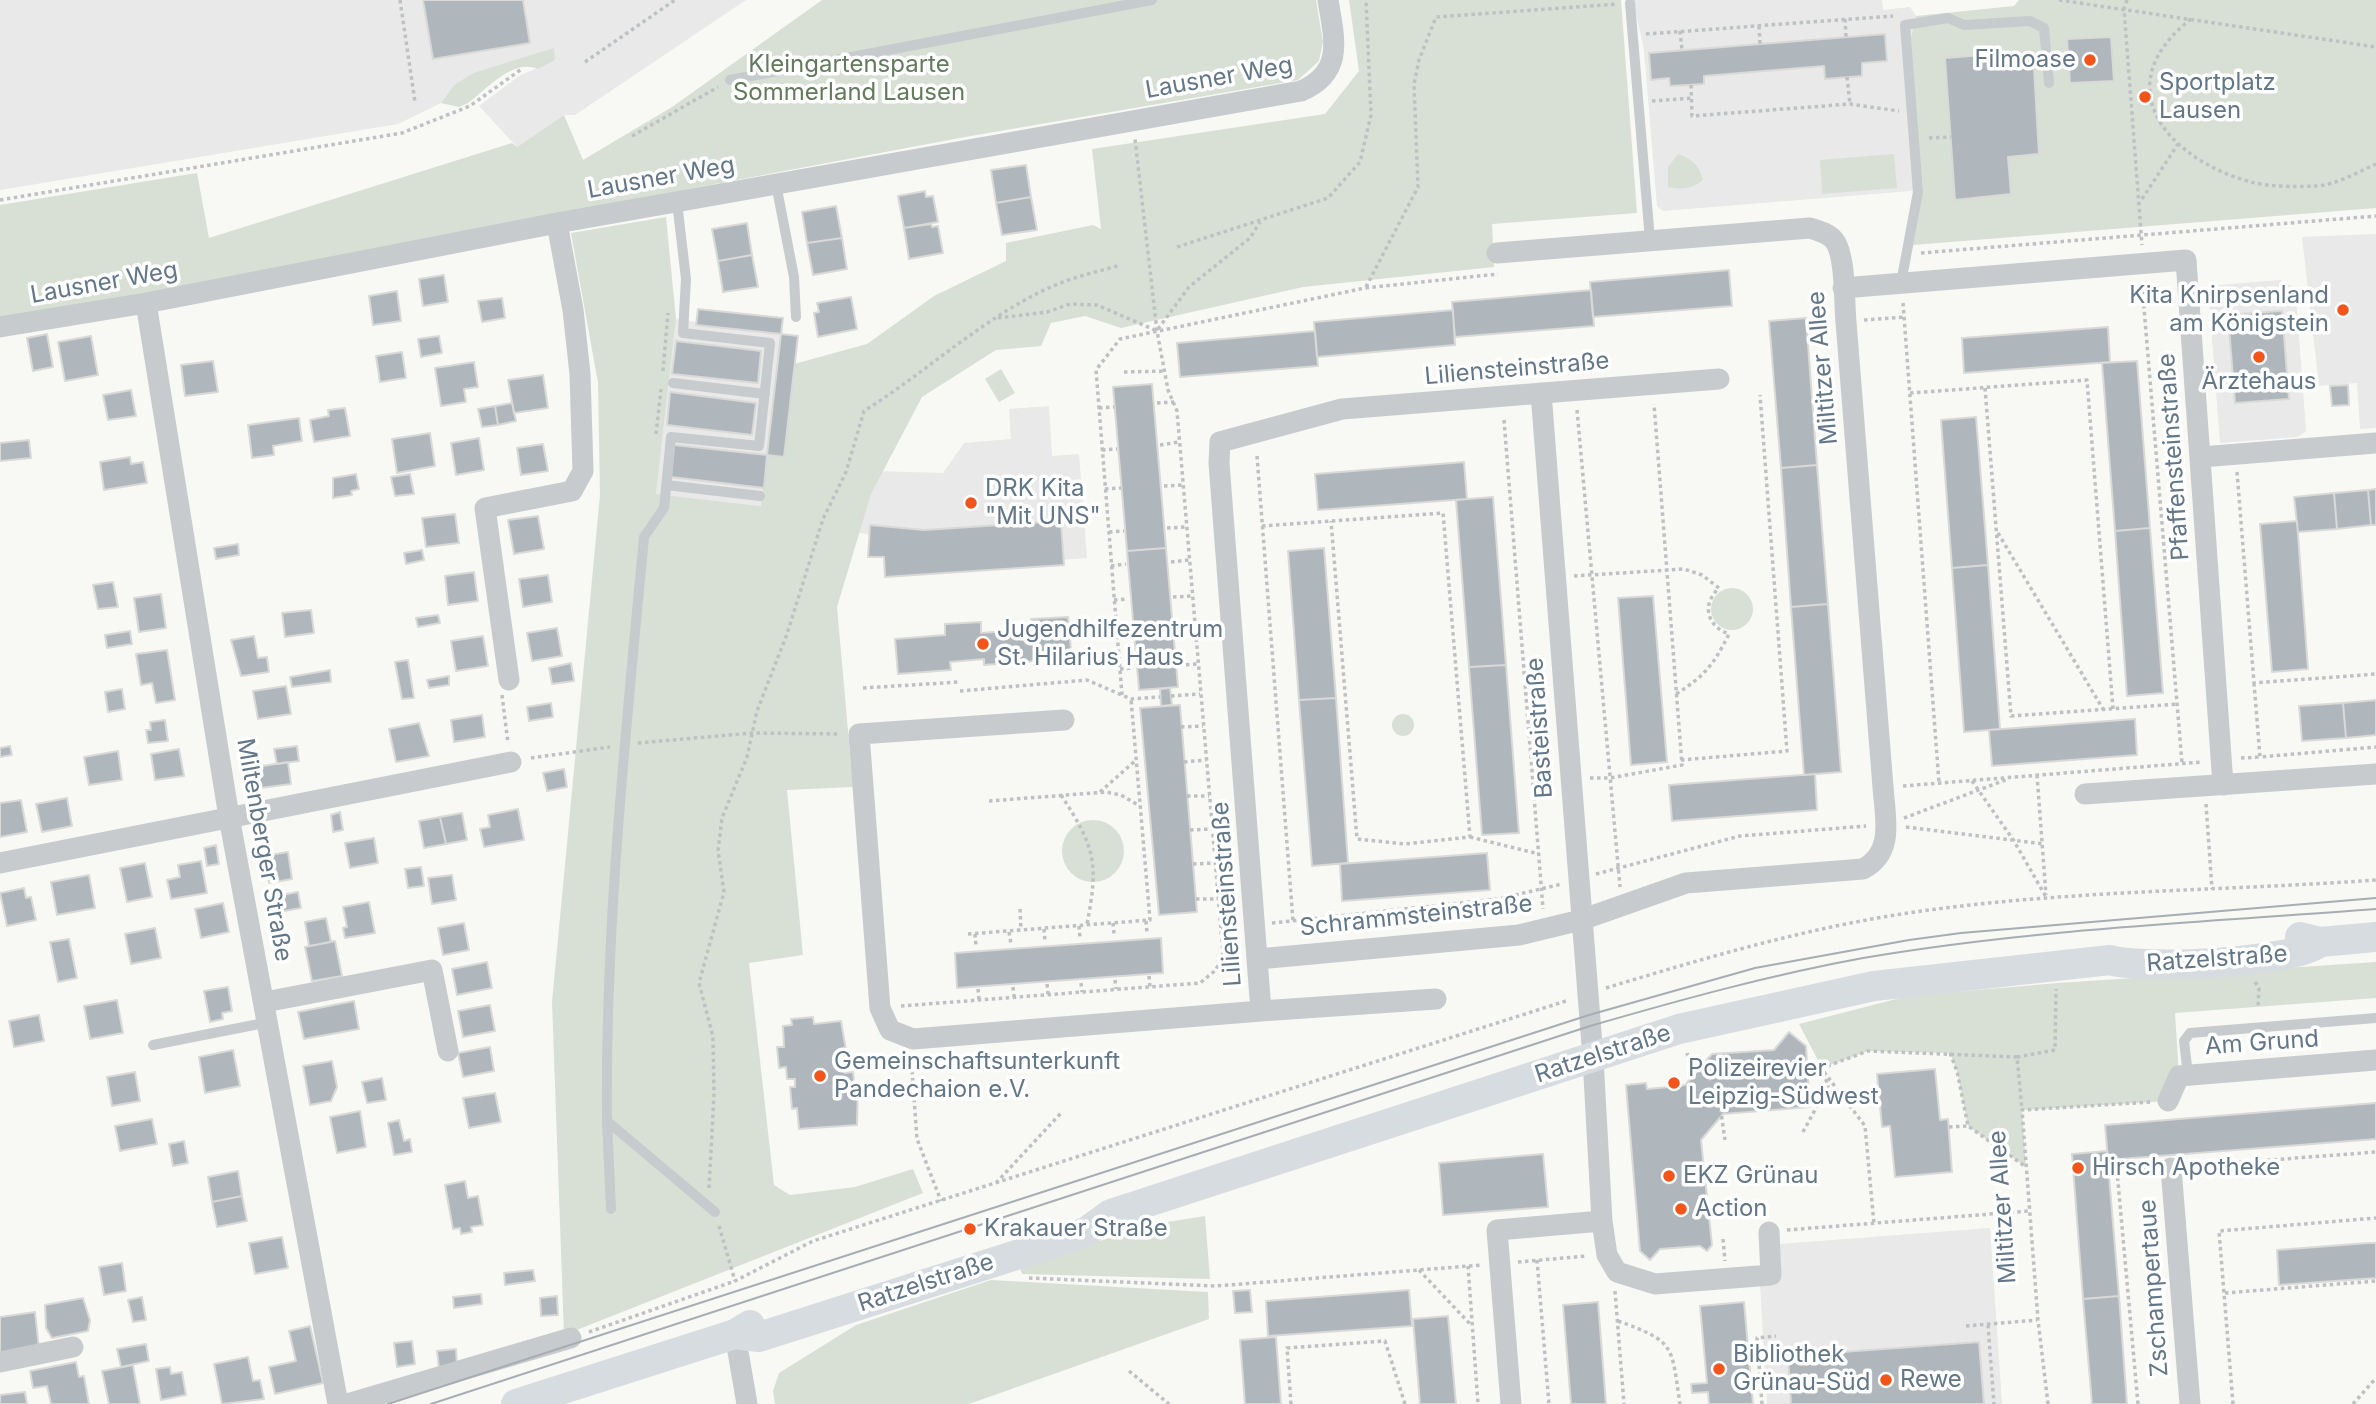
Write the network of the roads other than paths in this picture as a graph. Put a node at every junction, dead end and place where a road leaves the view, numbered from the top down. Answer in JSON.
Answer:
{"nodes":[{"id":1,"x":1152,"y":0,"type":"edge"},
{"id":2,"x":1328,"y":0,"type":"edge"},
{"id":3,"x":1630,"y":3,"type":"road end"},
{"id":4,"x":730,"y":80,"type":"road end"},
{"id":5,"x":2049,"y":83,"type":"dead end"},
{"id":6,"x":776,"y":184,"type":"junction"},
{"id":7,"x":677,"y":202,"type":"junction"},
{"id":8,"x":557,"y":223,"type":"junction"},
{"id":9,"x":1650,"y":240,"type":"junction"},
{"id":10,"x":1497,"y":253,"type":"road end"},
{"id":11,"x":1901,"y":283,"type":"junction"},
{"id":12,"x":1843,"y":288,"type":"junction"},
{"id":13,"x":146,"y":303,"type":"junction"},
{"id":14,"x":796,"y":317,"type":"dead end"},
{"id":15,"x":0,"y":327,"type":"edge"},
{"id":16,"x":1719,"y":379,"type":"dead end"},
{"id":17,"x":673,"y":383,"type":"dead end"},
{"id":18,"x":1541,"y":393,"type":"junction"},
{"id":19,"x":765,"y":394,"type":"junction"},
{"id":20,"x":2376,"y":443,"type":"edge"},
{"id":21,"x":2201,"y":457,"type":"junction"},
{"id":22,"x":666,"y":485,"type":"junction"},
{"id":23,"x":760,"y":496,"type":"dead end"},
{"id":24,"x":509,"y":680,"type":"road end"},
{"id":25,"x":1064,"y":720,"type":"dead end"},
{"id":26,"x":511,"y":762,"type":"road end"},
{"id":27,"x":2376,"y":774,"type":"edge"},
{"id":28,"x":2214,"y":785,"type":"junction"},
{"id":29,"x":2085,"y":794,"type":"dead end"},
{"id":30,"x":229,"y":817,"type":"junction"},
{"id":31,"x":1886,"y":829,"type":"joint"},
{"id":32,"x":0,"y":863,"type":"edge"},
{"id":33,"x":1581,"y":920,"type":"junction"},
{"id":34,"x":2376,"y":937,"type":"edge"},
{"id":35,"x":1258,"y":959,"type":"junction"},
{"id":36,"x":1436,"y":999,"type":"dead end"},
{"id":37,"x":1261,"y":1011,"type":"junction"},
{"id":38,"x":267,"y":1012,"type":"junction"},
{"id":39,"x":2376,"y":1018,"type":"edge"},
{"id":40,"x":153,"y":1045,"type":"dead end"},
{"id":41,"x":447,"y":1051,"type":"dead end"},
{"id":42,"x":1593,"y":1058,"type":"junction"},
{"id":43,"x":2376,"y":1060,"type":"edge"},
{"id":44,"x":2188,"y":1075,"type":"junction"},
{"id":45,"x":2168,"y":1101,"type":"road end"},
{"id":46,"x":607,"y":1121,"type":"junction"},
{"id":47,"x":2171,"y":1168,"type":"dead end"},
{"id":48,"x":611,"y":1209,"type":"dead end"},
{"id":49,"x":715,"y":1212,"type":"road end"},
{"id":50,"x":1111,"y":1214,"type":"junction"},
{"id":51,"x":1602,"y":1221,"type":"junction"},
{"id":52,"x":1778,"y":1231,"type":"road end"},
{"id":53,"x":735,"y":1334,"type":"junction"},
{"id":54,"x":571,"y":1338,"type":"road end"},
{"id":55,"x":73,"y":1346,"type":"dead end"},
{"id":56,"x":0,"y":1362,"type":"edge"},
{"id":57,"x":338,"y":1404,"type":"edge"},
{"id":58,"x":347,"y":1404,"type":"edge"},
{"id":59,"x":516,"y":1404,"type":"edge"},
{"id":60,"x":747,"y":1404,"type":"edge"},
{"id":61,"x":1511,"y":1404,"type":"edge"},
{"id":62,"x":2190,"y":1404,"type":"edge"}],
"edges":[{"from":1,"to":4,"type":"lane"},
{"from":2,"to":6,"type":"street","name":"Lausner Weg"},
{"from":3,"to":9,"type":"lane"},
{"from":5,"to":11,"type":"lane"},
{"from":6,"to":7,"type":"street","name":"Lausner Weg"},
{"from":6,"to":14,"type":"lane"},
{"from":7,"to":8,"type":"street","name":"Lausner Weg"},
{"from":7,"to":19,"type":"lane"},
{"from":8,"to":13,"type":"street","name":"Lausner Weg"},
{"from":8,"to":24,"type":"street"},
{"from":9,"to":10,"type":"street","name":"Miltitzer Allee"},
{"from":9,"to":12,"type":"street","name":"Miltitzer Allee"},
{"from":11,"to":12,"type":"street","name":"Pfaffensteinstraße"},
{"from":11,"to":21,"type":"street","name":"Pfaffensteinstraße"},
{"from":12,"to":31,"type":"street","name":"Miltitzer Allee"},
{"from":13,"to":15,"type":"street","name":"Lausner Weg"},
{"from":13,"to":30,"type":"street","name":"Miltenberger Straße"},
{"from":16,"to":18,"type":"street","name":"Liliensteinstraße"},
{"from":17,"to":19,"type":"lane"},
{"from":18,"to":33,"type":"street","name":"Basteistraße"},
{"from":18,"to":35,"type":"street","name":"Liliensteinstraße"},
{"from":19,"to":22,"type":"lane"},
{"from":20,"to":21,"type":"street"},
{"from":21,"to":28,"type":"street","name":"Pfaffensteinstraße"},
{"from":22,"to":23,"type":"lane"},
{"from":22,"to":46,"type":"lane"},
{"from":25,"to":37,"type":"street","name":"Liliensteinstraße"},
{"from":26,"to":30,"type":"street"},
{"from":27,"to":28,"type":"street"},
{"from":28,"to":29,"type":"street"},
{"from":30,"to":32,"type":"street"},
{"from":30,"to":38,"type":"street","name":"Miltenberger Straße"},
{"from":31,"to":33,"type":"street","name":"Schrammsteinstraße"},
{"from":33,"to":35,"type":"street","name":"Schrammsteinstraße"},
{"from":33,"to":42,"type":"street","name":"Basteistraße"},
{"from":34,"to":42,"type":"main road","name":"Ratzelstraße"},
{"from":35,"to":37,"type":"street","name":"Liliensteinstraße"},
{"from":36,"to":37,"type":"street"},
{"from":38,"to":40,"type":"lane"},
{"from":38,"to":41,"type":"street"},
{"from":38,"to":57,"type":"street","name":"Miltenberger Straße"},
{"from":39,"to":44,"type":"lane"},
{"from":42,"to":50,"type":"main road","name":"Ratzelstraße"},
{"from":42,"to":51,"type":"street","name":"Basteistraße"},
{"from":43,"to":44,"type":"street","name":"Am Grund"},
{"from":44,"to":45,"type":"street","name":"Am Grund"},
{"from":46,"to":48,"type":"lane"},
{"from":46,"to":49,"type":"lane"},
{"from":47,"to":62,"type":"street","name":"Zschampertaue"},
{"from":50,"to":53,"type":"main road","name":"Ratzelstraße"},
{"from":50,"to":53,"type":"main road","name":"Ratzelstraße"},
{"from":51,"to":52,"type":"street","name":"Basteistraße"},
{"from":51,"to":61,"type":"street"},
{"from":53,"to":59,"type":"main road","name":"Ratzelstraße"},
{"from":53,"to":60,"type":"street"},
{"from":54,"to":58,"type":"street"},
{"from":55,"to":56,"type":"street"}]}
